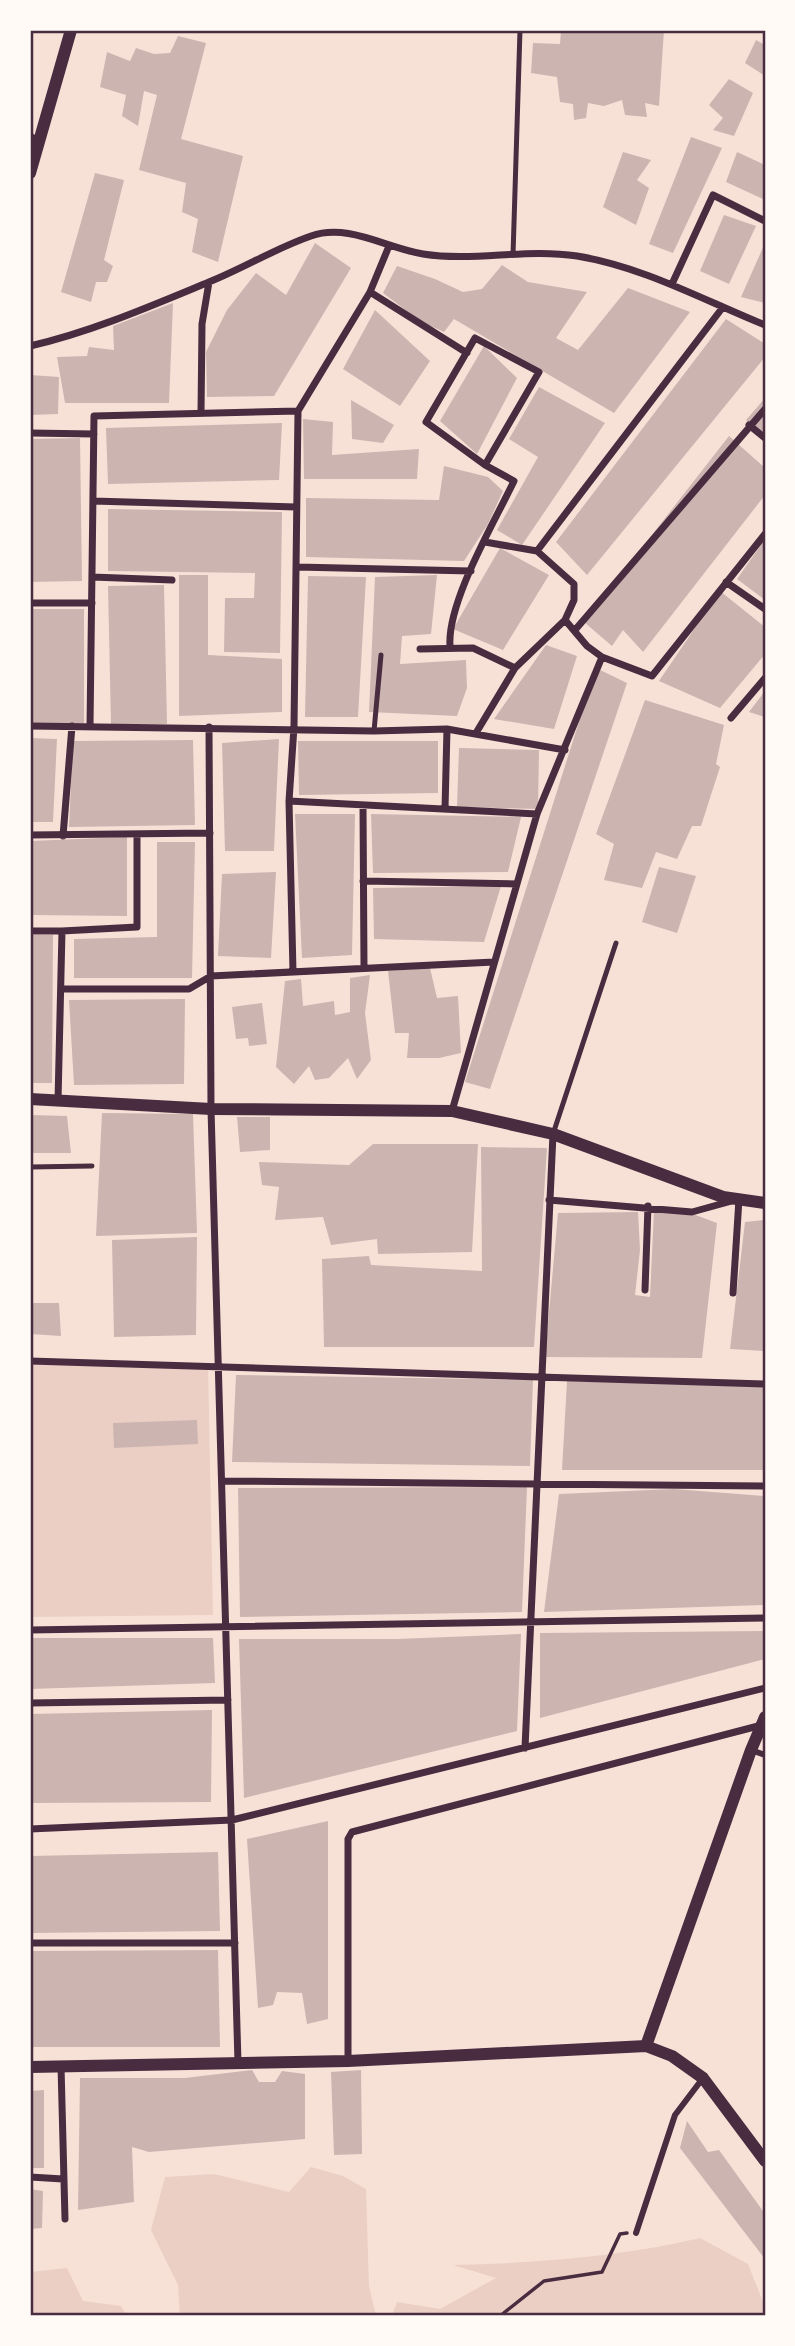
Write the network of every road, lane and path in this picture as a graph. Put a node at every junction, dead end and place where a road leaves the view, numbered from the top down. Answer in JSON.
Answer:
{"nodes":[{"id":1,"x":71,"y":30,"type":"edge"},
{"id":2,"x":520,"y":30,"type":"edge"},
{"id":3,"x":34,"y":139,"type":"edge"},
{"id":4,"x":30,"y":173,"type":"edge"},
{"id":5,"x":765,"y":221,"type":"edge"},
{"id":6,"x":390,"y":246,"type":"junction"},
{"id":7,"x":513,"y":255,"type":"junction"},
{"id":8,"x":209,"y":282,"type":"junction"},
{"id":9,"x":672,"y":284,"type":"junction"},
{"id":10,"x":370,"y":292,"type":"junction"},
{"id":11,"x":723,"y":306,"type":"junction"},
{"id":12,"x":765,"y":325,"type":"edge"},
{"id":13,"x":30,"y":346,"type":"edge"},
{"id":14,"x":467,"y":353,"type":"junction"},
{"id":15,"x":765,"y":409,"type":"edge"},
{"id":16,"x":298,"y":411,"type":"junction"},
{"id":17,"x":201,"y":413,"type":"junction"},
{"id":18,"x":749,"y":425,"type":"junction"},
{"id":19,"x":30,"y":433,"type":"edge"},
{"id":20,"x":94,"y":434,"type":"junction"},
{"id":21,"x":765,"y":439,"type":"edge"},
{"id":22,"x":485,"y":465,"type":"junction"},
{"id":23,"x":93,"y":500,"type":"junction"},
{"id":24,"x":296,"y":507,"type":"junction"},
{"id":25,"x":765,"y":534,"type":"edge"},
{"id":26,"x":485,"y":542,"type":"junction"},
{"id":27,"x":537,"y":551,"type":"junction"},
{"id":28,"x":297,"y":567,"type":"junction"},
{"id":29,"x":471,"y":570,"type":"junction"},
{"id":30,"x":92,"y":576,"type":"junction"},
{"id":31,"x":172,"y":580,"type":"dead end"},
{"id":32,"x":726,"y":582,"type":"junction"},
{"id":33,"x":30,"y":603,"type":"edge"},
{"id":34,"x":92,"y":603,"type":"junction"},
{"id":35,"x":765,"y":609,"type":"edge"},
{"id":36,"x":565,"y":620,"type":"junction"},
{"id":37,"x":575,"y":629,"type":"junction"},
{"id":38,"x":450,"y":646,"type":"junction"},
{"id":39,"x":420,"y":649,"type":"dead end"},
{"id":40,"x":381,"y":655,"type":"dead end"},
{"id":41,"x":602,"y":657,"type":"junction"},
{"id":42,"x":515,"y":668,"type":"junction"},
{"id":43,"x":765,"y":678,"type":"edge"},
{"id":44,"x":731,"y":718,"type":"dead end"},
{"id":45,"x":30,"y":726,"type":"edge"},
{"id":46,"x":72,"y":726,"type":"junction"},
{"id":47,"x":90,"y":726,"type":"junction"},
{"id":48,"x":209,"y":727,"type":"junction"},
{"id":49,"x":294,"y":727,"type":"junction"},
{"id":50,"x":447,"y":729,"type":"junction"},
{"id":51,"x":374,"y":731,"type":"junction"},
{"id":52,"x":476,"y":733,"type":"junction"},
{"id":53,"x":565,"y":750,"type":"junction"},
{"id":54,"x":289,"y":801,"type":"junction"},
{"id":55,"x":363,"y":805,"type":"junction"},
{"id":56,"x":445,"y":809,"type":"junction"},
{"id":57,"x":537,"y":814,"type":"junction"},
{"id":58,"x":210,"y":833,"type":"junction"},
{"id":59,"x":30,"y":835,"type":"edge"},
{"id":60,"x":62,"y":836,"type":"junction"},
{"id":61,"x":137,"y":836,"type":"junction"},
{"id":62,"x":363,"y":881,"type":"junction"},
{"id":63,"x":517,"y":884,"type":"junction"},
{"id":64,"x":62,"y":930,"type":"junction"},
{"id":65,"x":30,"y":932,"type":"edge"},
{"id":66,"x":616,"y":943,"type":"dead end"},
{"id":67,"x":494,"y":962,"type":"junction"},
{"id":68,"x":364,"y":968,"type":"junction"},
{"id":69,"x":293,"y":972,"type":"junction"},
{"id":70,"x":211,"y":976,"type":"junction"},
{"id":71,"x":63,"y":989,"type":"junction"},
{"id":72,"x":30,"y":1099,"type":"edge"},
{"id":73,"x":58,"y":1101,"type":"junction"},
{"id":74,"x":211,"y":1109,"type":"junction"},
{"id":75,"x":452,"y":1111,"type":"junction"},
{"id":76,"x":553,"y":1134,"type":"junction"},
{"id":77,"x":92,"y":1166,"type":"dead end"},
{"id":78,"x":30,"y":1167,"type":"edge"},
{"id":79,"x":739,"y":1199,"type":"junction"},
{"id":80,"x":549,"y":1200,"type":"junction"},
{"id":81,"x":765,"y":1203,"type":"edge"},
{"id":82,"x":648,"y":1206,"type":"junction"},
{"id":83,"x":645,"y":1290,"type":"dead end"},
{"id":84,"x":733,"y":1293,"type":"dead end"},
{"id":85,"x":30,"y":1361,"type":"edge"},
{"id":86,"x":219,"y":1367,"type":"junction"},
{"id":87,"x":541,"y":1377,"type":"junction"},
{"id":88,"x":765,"y":1384,"type":"edge"},
{"id":89,"x":222,"y":1481,"type":"junction"},
{"id":90,"x":536,"y":1484,"type":"junction"},
{"id":91,"x":765,"y":1486,"type":"edge"},
{"id":92,"x":765,"y":1618,"type":"edge"},
{"id":93,"x":529,"y":1621,"type":"junction"},
{"id":94,"x":226,"y":1627,"type":"junction"},
{"id":95,"x":30,"y":1630,"type":"edge"},
{"id":96,"x":765,"y":1688,"type":"edge"},
{"id":97,"x":228,"y":1700,"type":"junction"},
{"id":98,"x":30,"y":1703,"type":"edge"},
{"id":99,"x":764,"y":1721,"type":"edge"},
{"id":100,"x":525,"y":1748,"type":"junction"},
{"id":101,"x":751,"y":1750,"type":"junction"},
{"id":102,"x":765,"y":1755,"type":"edge"},
{"id":103,"x":232,"y":1820,"type":"junction"},
{"id":104,"x":30,"y":1829,"type":"edge"},
{"id":105,"x":30,"y":1943,"type":"edge"},
{"id":106,"x":235,"y":1943,"type":"junction"},
{"id":107,"x":646,"y":2046,"type":"junction"},
{"id":108,"x":348,"y":2061,"type":"junction"},
{"id":109,"x":238,"y":2063,"type":"junction"},
{"id":110,"x":61,"y":2066,"type":"junction"},
{"id":111,"x":30,"y":2067,"type":"edge"},
{"id":112,"x":703,"y":2078,"type":"junction"},
{"id":113,"x":765,"y":2161,"type":"edge"},
{"id":114,"x":30,"y":2177,"type":"edge"},
{"id":115,"x":63,"y":2179,"type":"junction"},
{"id":116,"x":65,"y":2219,"type":"dead end"},
{"id":117,"x":636,"y":2233,"type":"joint"},
{"id":118,"x":500,"y":2316,"type":"edge"}],
"edges":[{"from":1,"to":3,"type":"street"},
{"from":2,"to":7,"type":"lane"},
{"from":3,"to":4,"type":"street"},
{"from":5,"to":9,"type":"street"},
{"from":6,"to":7,"type":"street"},
{"from":6,"to":8,"type":"street"},
{"from":6,"to":10,"type":"street"},
{"from":7,"to":9,"type":"street"},
{"from":8,"to":13,"type":"street"},
{"from":8,"to":17,"type":"street"},
{"from":9,"to":11,"type":"street"},
{"from":10,"to":14,"type":"street"},
{"from":10,"to":16,"type":"street"},
{"from":11,"to":12,"type":"street"},
{"from":11,"to":27,"type":"street"},
{"from":14,"to":22,"type":"street"},
{"from":14,"to":22,"type":"street"},
{"from":15,"to":18,"type":"street"},
{"from":16,"to":17,"type":"street"},
{"from":16,"to":24,"type":"street"},
{"from":17,"to":20,"type":"street"},
{"from":18,"to":21,"type":"street"},
{"from":18,"to":37,"type":"street"},
{"from":19,"to":20,"type":"street"},
{"from":20,"to":23,"type":"street"},
{"from":22,"to":26,"type":"street"},
{"from":23,"to":24,"type":"street"},
{"from":23,"to":30,"type":"street"},
{"from":24,"to":28,"type":"street"},
{"from":25,"to":32,"type":"street"},
{"from":26,"to":27,"type":"street"},
{"from":26,"to":29,"type":"street"},
{"from":27,"to":36,"type":"street"},
{"from":28,"to":29,"type":"street"},
{"from":28,"to":49,"type":"street"},
{"from":29,"to":38,"type":"street"},
{"from":30,"to":31,"type":"street"},
{"from":30,"to":34,"type":"street"},
{"from":32,"to":35,"type":"street"},
{"from":32,"to":41,"type":"street"},
{"from":33,"to":34,"type":"street"},
{"from":34,"to":47,"type":"street"},
{"from":36,"to":37,"type":"street"},
{"from":36,"to":42,"type":"street"},
{"from":37,"to":41,"type":"street"},
{"from":38,"to":39,"type":"street"},
{"from":38,"to":42,"type":"street"},
{"from":40,"to":51,"type":"lane"},
{"from":41,"to":53,"type":"street"},
{"from":42,"to":52,"type":"street"},
{"from":43,"to":44,"type":"street"},
{"from":45,"to":46,"type":"street"},
{"from":46,"to":47,"type":"street"},
{"from":46,"to":60,"type":"street"},
{"from":47,"to":48,"type":"street"},
{"from":48,"to":49,"type":"street"},
{"from":48,"to":58,"type":"street"},
{"from":49,"to":51,"type":"street"},
{"from":49,"to":54,"type":"street"},
{"from":50,"to":51,"type":"street"},
{"from":50,"to":52,"type":"street"},
{"from":50,"to":56,"type":"street"},
{"from":52,"to":53,"type":"street"},
{"from":53,"to":57,"type":"street"},
{"from":54,"to":55,"type":"street"},
{"from":54,"to":69,"type":"street"},
{"from":55,"to":56,"type":"street"},
{"from":55,"to":62,"type":"street"},
{"from":56,"to":57,"type":"street"},
{"from":57,"to":63,"type":"street"},
{"from":58,"to":61,"type":"street"},
{"from":58,"to":70,"type":"street"},
{"from":59,"to":60,"type":"street"},
{"from":60,"to":61,"type":"street"},
{"from":61,"to":64,"type":"street"},
{"from":62,"to":63,"type":"street"},
{"from":62,"to":68,"type":"street"},
{"from":63,"to":67,"type":"street"},
{"from":64,"to":65,"type":"street"},
{"from":64,"to":71,"type":"street"},
{"from":66,"to":76,"type":"lane"},
{"from":67,"to":68,"type":"street"},
{"from":67,"to":75,"type":"street"},
{"from":68,"to":69,"type":"street"},
{"from":69,"to":70,"type":"street"},
{"from":70,"to":71,"type":"street"},
{"from":70,"to":74,"type":"street"},
{"from":71,"to":73,"type":"street"},
{"from":72,"to":73,"type":"street"},
{"from":73,"to":74,"type":"street"},
{"from":74,"to":75,"type":"street"},
{"from":74,"to":86,"type":"street"},
{"from":75,"to":76,"type":"street"},
{"from":76,"to":79,"type":"street"},
{"from":76,"to":80,"type":"street"},
{"from":77,"to":78,"type":"lane"},
{"from":79,"to":81,"type":"street"},
{"from":79,"to":82,"type":"street"},
{"from":79,"to":84,"type":"street"},
{"from":80,"to":82,"type":"street"},
{"from":80,"to":87,"type":"street"},
{"from":82,"to":83,"type":"street"},
{"from":85,"to":86,"type":"street"},
{"from":86,"to":87,"type":"street"},
{"from":86,"to":89,"type":"street"},
{"from":87,"to":88,"type":"street"},
{"from":87,"to":90,"type":"street"},
{"from":89,"to":90,"type":"street"},
{"from":89,"to":94,"type":"street"},
{"from":90,"to":91,"type":"street"},
{"from":90,"to":93,"type":"street"},
{"from":92,"to":93,"type":"street"},
{"from":93,"to":94,"type":"street"},
{"from":93,"to":100,"type":"street"},
{"from":94,"to":95,"type":"street"},
{"from":94,"to":97,"type":"street"},
{"from":96,"to":100,"type":"street"},
{"from":97,"to":98,"type":"street"},
{"from":97,"to":103,"type":"street"},
{"from":99,"to":101,"type":"street"},
{"from":99,"to":108,"type":"street"},
{"from":100,"to":103,"type":"street"},
{"from":101,"to":102,"type":"street"},
{"from":101,"to":107,"type":"street"},
{"from":103,"to":104,"type":"street"},
{"from":103,"to":106,"type":"street"},
{"from":105,"to":106,"type":"street"},
{"from":106,"to":109,"type":"street"},
{"from":107,"to":108,"type":"street"},
{"from":107,"to":112,"type":"street"},
{"from":108,"to":109,"type":"street"},
{"from":109,"to":110,"type":"street"},
{"from":110,"to":111,"type":"street"},
{"from":110,"to":115,"type":"street"},
{"from":112,"to":113,"type":"street"},
{"from":112,"to":117,"type":"street"},
{"from":114,"to":115,"type":"street"},
{"from":115,"to":116,"type":"street"},
{"from":117,"to":118,"type":"path"}]}
